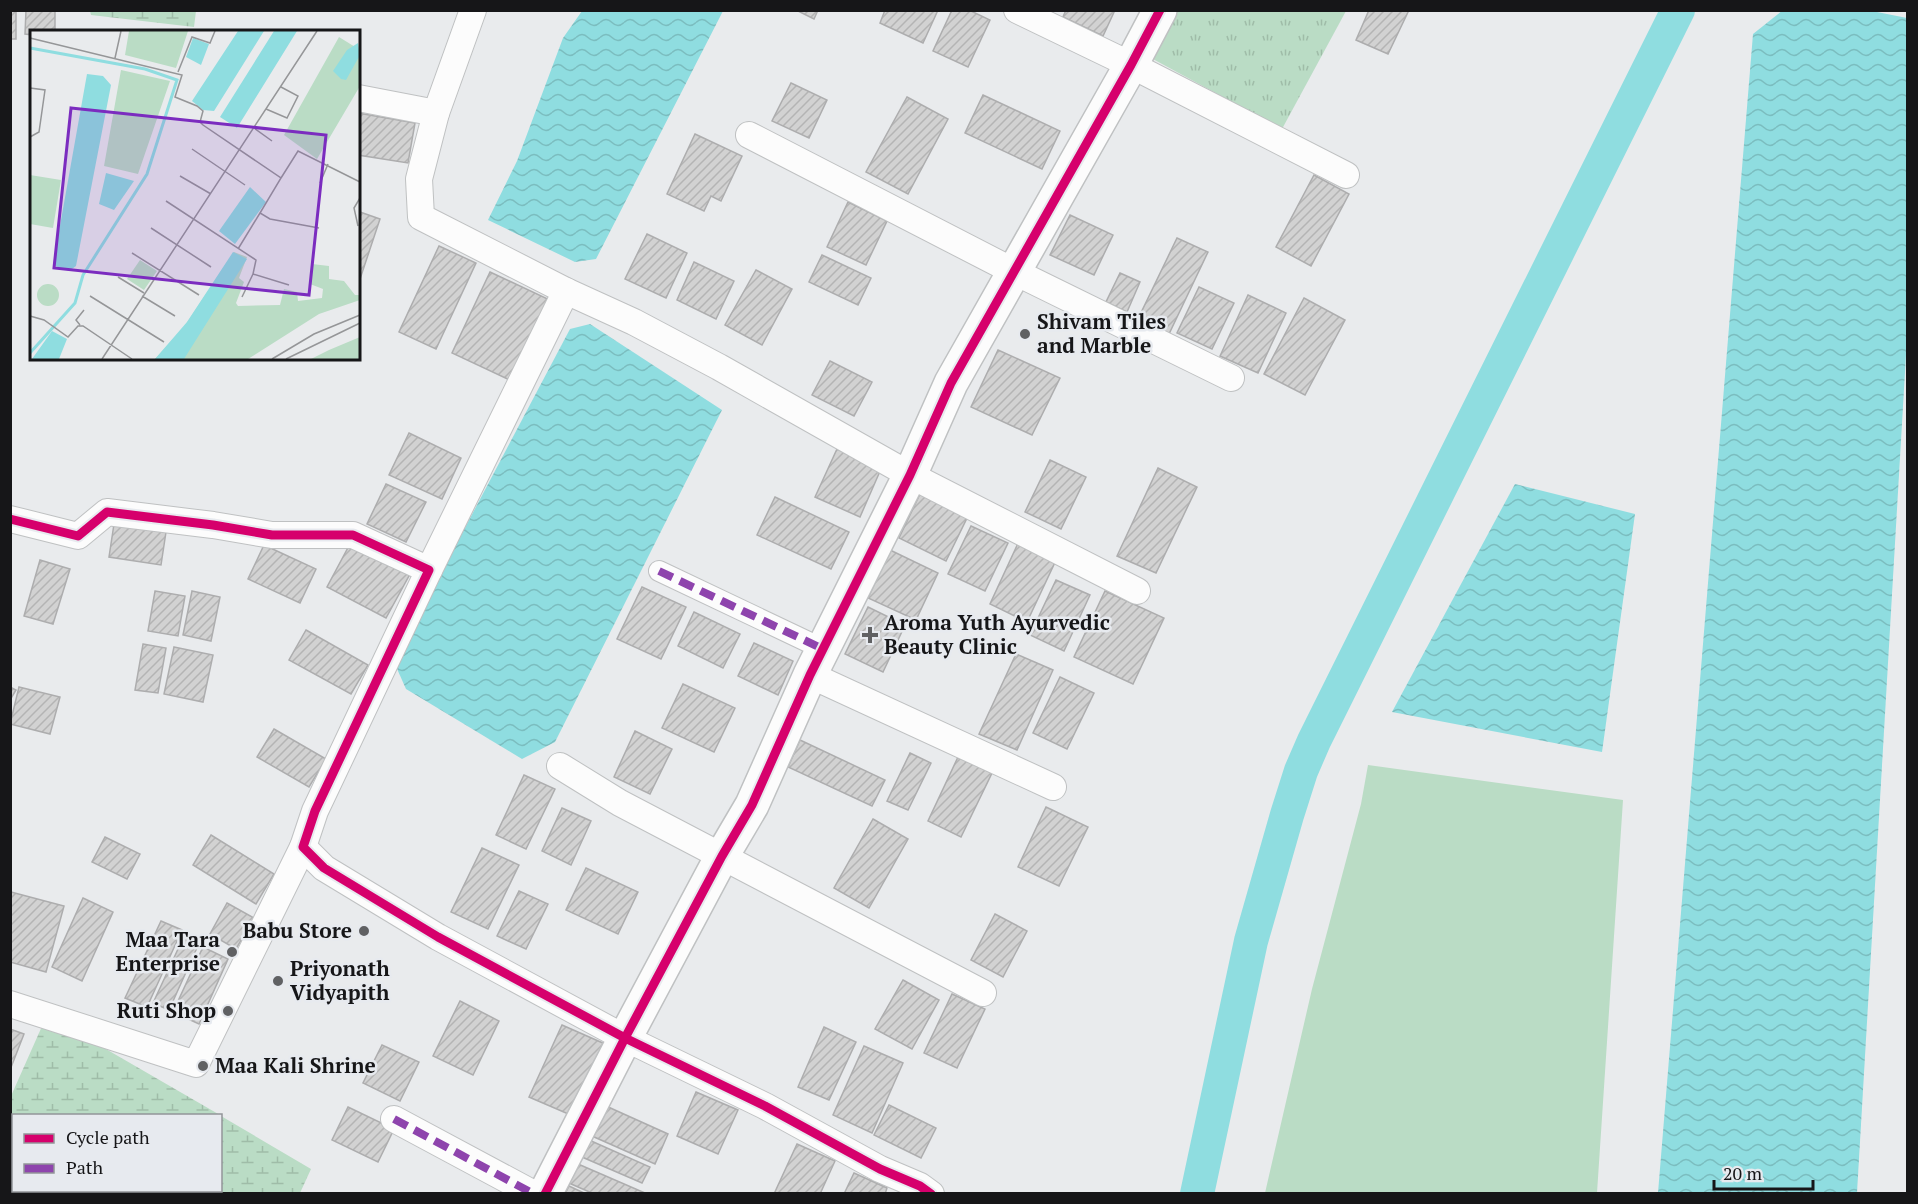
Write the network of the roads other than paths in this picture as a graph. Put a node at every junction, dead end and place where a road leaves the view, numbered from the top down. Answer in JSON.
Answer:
{"nodes":[{"id":1,"x":473,"y":10,"type":"edge"},
{"id":2,"x":1017,"y":10,"type":"edge"},
{"id":3,"x":1160,"y":10,"type":"edge"},
{"id":4,"x":1131,"y":65,"type":"junction"},
{"id":5,"x":360,"y":98,"type":"edge"},
{"id":6,"x":436,"y":113,"type":"junction"},
{"id":7,"x":749,"y":135,"type":"dead end"},
{"id":8,"x":1346,"y":175,"type":"dead end"},
{"id":9,"x":1013,"y":271,"type":"junction"},
{"id":10,"x":566,"y":291,"type":"junction"},
{"id":11,"x":1231,"y":378,"type":"dead end"},
{"id":12,"x":910,"y":475,"type":"junction"},
{"id":13,"x":10,"y":519,"type":"edge"},
{"id":14,"x":429,"y":570,"type":"junction"},
{"id":15,"x":659,"y":571,"type":"dead end"},
{"id":16,"x":1137,"y":591,"type":"dead end"},
{"id":17,"x":816,"y":662,"type":"junction"},
{"id":18,"x":560,"y":766,"type":"dead end"},
{"id":19,"x":1053,"y":787,"type":"dead end"},
{"id":20,"x":303,"y":847,"type":"junction"},
{"id":21,"x":722,"y":856,"type":"junction"},
{"id":22,"x":983,"y":993,"type":"dead end"},
{"id":23,"x":10,"y":1004,"type":"edge"},
{"id":24,"x":625,"y":1038,"type":"junction"},
{"id":25,"x":393,"y":1119,"type":"dead end"},
{"id":26,"x":534,"y":1194,"type":"edge"},
{"id":27,"x":545,"y":1194,"type":"edge"},
{"id":28,"x":931,"y":1194,"type":"edge"}],
"edges":[{"from":1,"to":6,"type":"street"},
{"from":2,"to":4,"type":"street"},
{"from":3,"to":4,"type":"street"},
{"from":4,"to":8,"type":"street"},
{"from":4,"to":9,"type":"street"},
{"from":5,"to":6,"type":"street"},
{"from":6,"to":10,"type":"street"},
{"from":7,"to":9,"type":"street"},
{"from":9,"to":11,"type":"street"},
{"from":9,"to":12,"type":"street"},
{"from":10,"to":12,"type":"street"},
{"from":10,"to":14,"type":"street"},
{"from":12,"to":16,"type":"street"},
{"from":12,"to":17,"type":"street"},
{"from":13,"to":14,"type":"street"},
{"from":14,"to":20,"type":"street"},
{"from":15,"to":17,"type":"street"},
{"from":17,"to":19,"type":"street"},
{"from":17,"to":21,"type":"street"},
{"from":18,"to":21,"type":"street"},
{"from":20,"to":23,"type":"street"},
{"from":20,"to":24,"type":"street"},
{"from":21,"to":22,"type":"street"},
{"from":21,"to":24,"type":"street"},
{"from":24,"to":27,"type":"street"},
{"from":24,"to":28,"type":"street"},
{"from":25,"to":26,"type":"street"}]}
